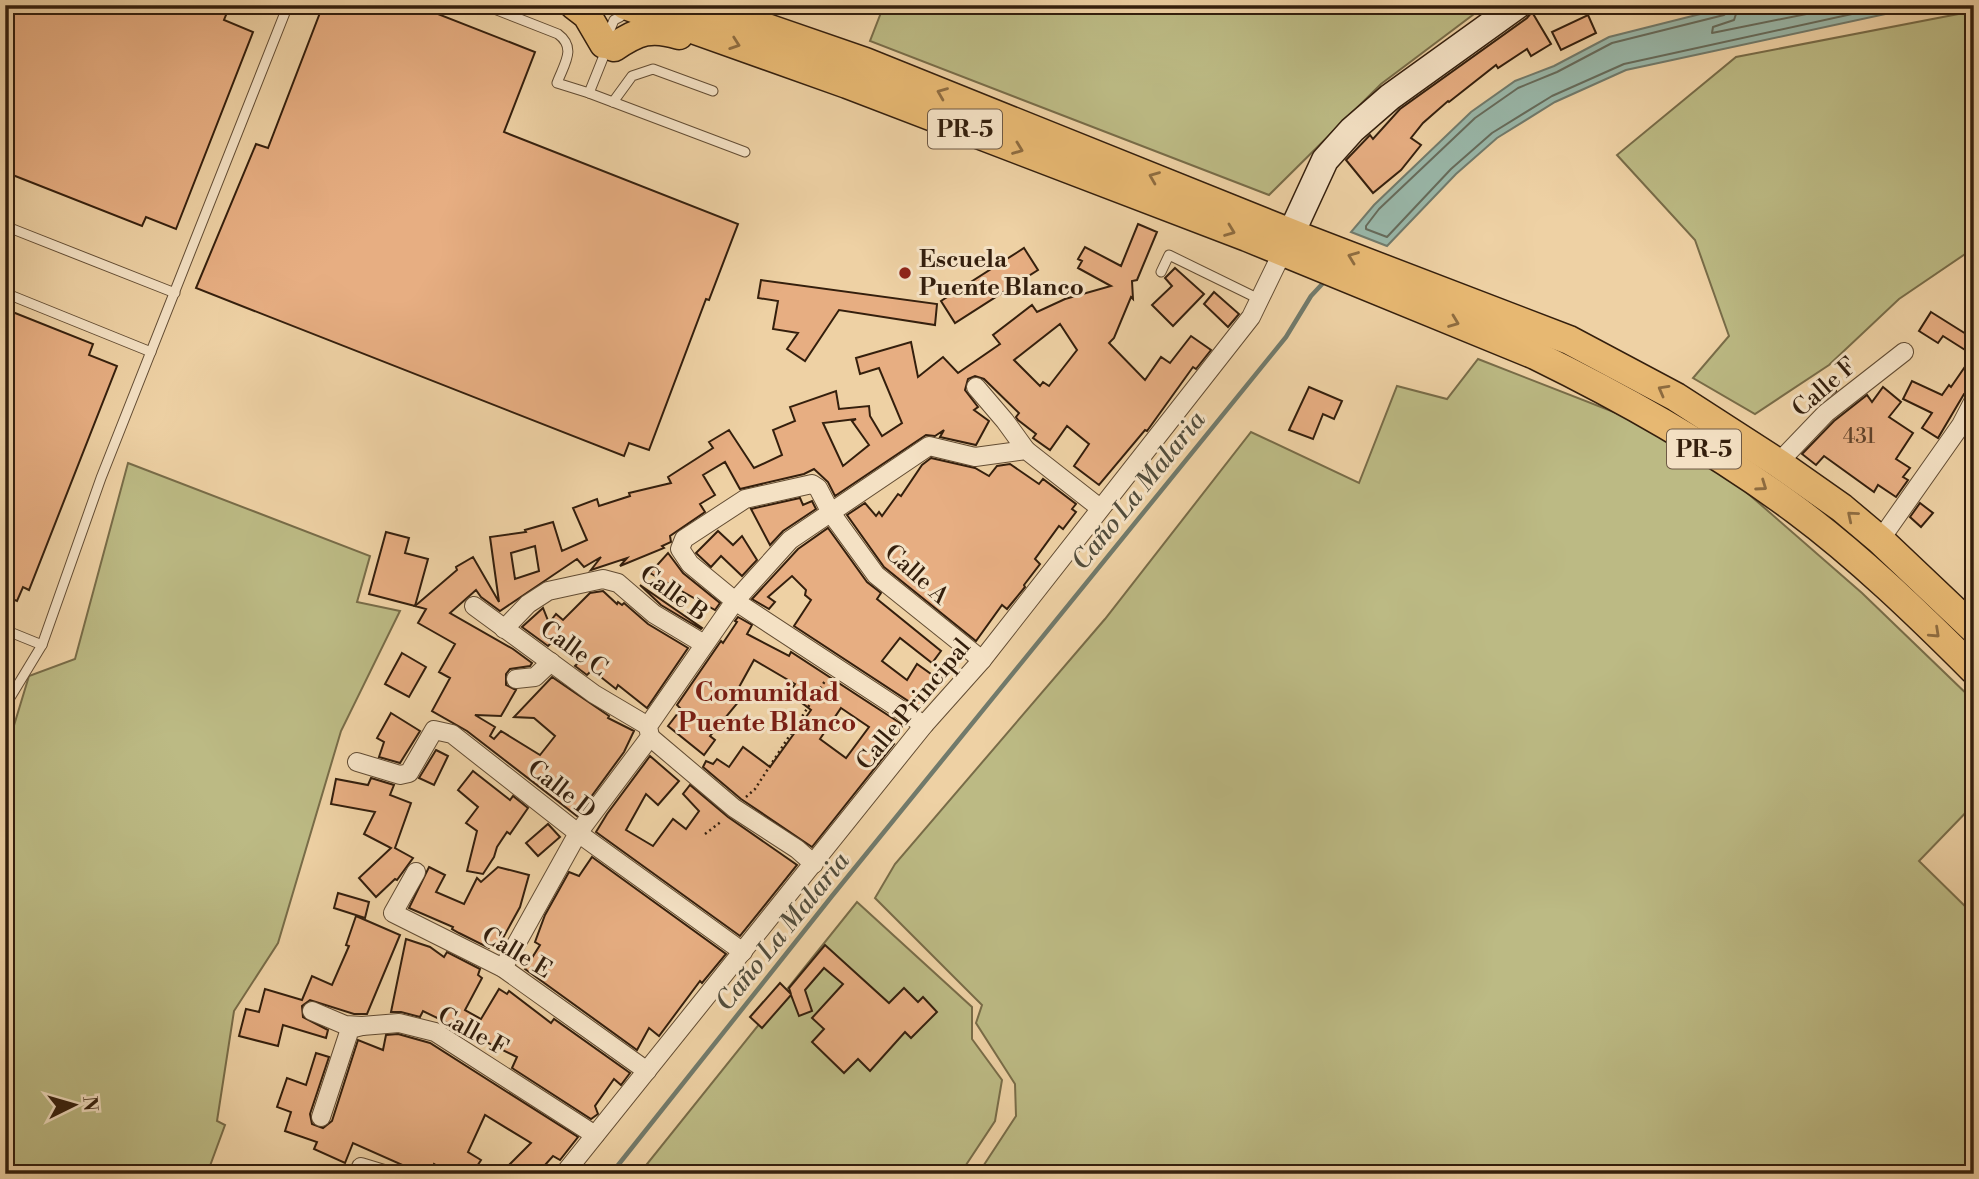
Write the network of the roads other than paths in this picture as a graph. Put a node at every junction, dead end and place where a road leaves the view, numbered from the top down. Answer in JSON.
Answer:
{"nodes":[{"id":1,"x":288,"y":5,"type":"edge"},
{"id":2,"x":484,"y":5,"type":"edge"},
{"id":3,"x":574,"y":5,"type":"edge"},
{"id":4,"x":1518,"y":5,"type":"edge"},
{"id":5,"x":624,"y":8,"type":"edge"},
{"id":6,"x":701,"y":19,"type":"edge"},
{"id":7,"x":608,"y":46,"type":"junction"},
{"id":8,"x":713,"y":91,"type":"dead end"},
{"id":9,"x":589,"y":93,"type":"junction"},
{"id":10,"x":613,"y":102,"type":"junction"},
{"id":11,"x":745,"y":152,"type":"dead end"},
{"id":12,"x":5,"y":226,"type":"edge"},
{"id":13,"x":1296,"y":246,"type":"junction"},
{"id":14,"x":1161,"y":272,"type":"dead end"},
{"id":15,"x":1394,"y":285,"type":"junction"},
{"id":16,"x":5,"y":293,"type":"edge"},
{"id":17,"x":175,"y":293,"type":"junction"},
{"id":18,"x":1259,"y":299,"type":"junction"},
{"id":19,"x":151,"y":352,"type":"junction"},
{"id":20,"x":1905,"y":352,"type":"dead end"},
{"id":21,"x":976,"y":387,"type":"dead end"},
{"id":22,"x":1974,"y":400,"type":"edge"},
{"id":23,"x":1026,"y":450,"type":"junction"},
{"id":24,"x":1778,"y":463,"type":"junction"},
{"id":25,"x":1100,"y":508,"type":"junction"},
{"id":26,"x":831,"y":513,"type":"junction"},
{"id":27,"x":1880,"y":540,"type":"junction"},
{"id":28,"x":735,"y":601,"type":"junction"},
{"id":29,"x":474,"y":606,"type":"dead end"},
{"id":30,"x":505,"y":629,"type":"junction"},
{"id":31,"x":1974,"y":629,"type":"edge"},
{"id":32,"x":5,"y":630,"type":"edge"},
{"id":33,"x":704,"y":644,"type":"junction"},
{"id":34,"x":42,"y":645,"type":"junction"},
{"id":35,"x":982,"y":660,"type":"junction"},
{"id":36,"x":551,"y":662,"type":"junction"},
{"id":37,"x":1974,"y":670,"type":"edge"},
{"id":38,"x":516,"y":679,"type":"dead end"},
{"id":39,"x":5,"y":706,"type":"edge"},
{"id":40,"x":924,"y":725,"type":"junction"},
{"id":41,"x":649,"y":732,"type":"junction"},
{"id":42,"x":357,"y":762,"type":"dead end"},
{"id":43,"x":578,"y":833,"type":"junction"},
{"id":44,"x":814,"y":864,"type":"junction"},
{"id":45,"x":416,"y":872,"type":"dead end"},
{"id":46,"x":743,"y":952,"type":"junction"},
{"id":47,"x":503,"y":968,"type":"junction"},
{"id":48,"x":312,"y":1011,"type":"dead end"},
{"id":49,"x":362,"y":1027,"type":"junction"},
{"id":50,"x":647,"y":1071,"type":"junction"},
{"id":51,"x":320,"y":1117,"type":"dead end"},
{"id":52,"x":596,"y":1135,"type":"junction"},
{"id":53,"x":362,"y":1167,"type":"dead end"},
{"id":54,"x":384,"y":1174,"type":"edge"},
{"id":55,"x":564,"y":1174,"type":"edge"}],
"edges":[{"from":1,"to":17,"type":"lane"},
{"from":2,"to":9,"type":"lane"},
{"from":3,"to":7,"type":"main road"},
{"from":4,"to":13,"type":"street"},
{"from":5,"to":6,"type":"main road","number":"PR-5"},
{"from":5,"to":7,"type":"lane"},
{"from":6,"to":7,"type":"main road"},
{"from":6,"to":13,"type":"main road","number":"PR-5"},
{"from":7,"to":9,"type":"lane"},
{"from":8,"to":10,"type":"lane"},
{"from":9,"to":10,"type":"lane"},
{"from":10,"to":11,"type":"lane"},
{"from":12,"to":17,"type":"lane"},
{"from":13,"to":15,"type":"main road","number":"PR-5"},
{"from":13,"to":18,"type":"street","name":"Calle Principal"},
{"from":14,"to":18,"type":"lane"},
{"from":24,"to":15,"type":"main road","number":"PR-5","one_way":true},
{"from":15,"to":37,"type":"main road","number":"PR-5","one_way":true},
{"from":16,"to":19,"type":"lane"},
{"from":17,"to":19,"type":"lane"},
{"from":18,"to":25,"type":"street","name":"Calle Principal"},
{"from":19,"to":34,"type":"lane"},
{"from":20,"to":24,"type":"street","name":"Calle F"},
{"from":21,"to":23,"type":"street"},
{"from":22,"to":27,"type":"street"},
{"from":23,"to":25,"type":"street"},
{"from":23,"to":26,"type":"street"},
{"from":27,"to":24,"type":"main road","number":"PR-5","one_way":true},
{"from":25,"to":35,"type":"street","name":"Calle Principal"},
{"from":26,"to":28,"type":"street"},
{"from":26,"to":28,"type":"street","name":"Calle A"},
{"from":26,"to":35,"type":"street","name":"Calle A"},
{"from":27,"to":31,"type":"main road","number":"PR-5"},
{"from":28,"to":33,"type":"street"},
{"from":28,"to":40,"type":"street","name":"Calle B"},
{"from":29,"to":30,"type":"street","name":"Calle C"},
{"from":30,"to":33,"type":"street","name":"Calle B"},
{"from":30,"to":36,"type":"street","name":"Calle C"},
{"from":32,"to":34,"type":"lane"},
{"from":33,"to":41,"type":"street"},
{"from":34,"to":39,"type":"lane"},
{"from":35,"to":40,"type":"street","name":"Calle Principal"},
{"from":36,"to":38,"type":"street"},
{"from":36,"to":41,"type":"street","name":"Calle C"},
{"from":40,"to":44,"type":"street","name":"Calle Principal"},
{"from":41,"to":43,"type":"street"},
{"from":41,"to":44,"type":"street","name":"Calle C"},
{"from":42,"to":43,"type":"street","name":"Calle D"},
{"from":43,"to":46,"type":"street","name":"Calle D"},
{"from":43,"to":47,"type":"street"},
{"from":44,"to":46,"type":"street","name":"Calle Principal"},
{"from":45,"to":47,"type":"street","name":"Calle E"},
{"from":46,"to":50,"type":"street","name":"Calle Principal"},
{"from":47,"to":50,"type":"street","name":"Calle E"},
{"from":48,"to":49,"type":"street","name":"Calle F"},
{"from":49,"to":51,"type":"street"},
{"from":49,"to":52,"type":"street","name":"Calle F"},
{"from":50,"to":52,"type":"street","name":"Calle Principal"},
{"from":52,"to":55,"type":"street","name":"Calle Principal"},
{"from":53,"to":54,"type":"street"}]}
